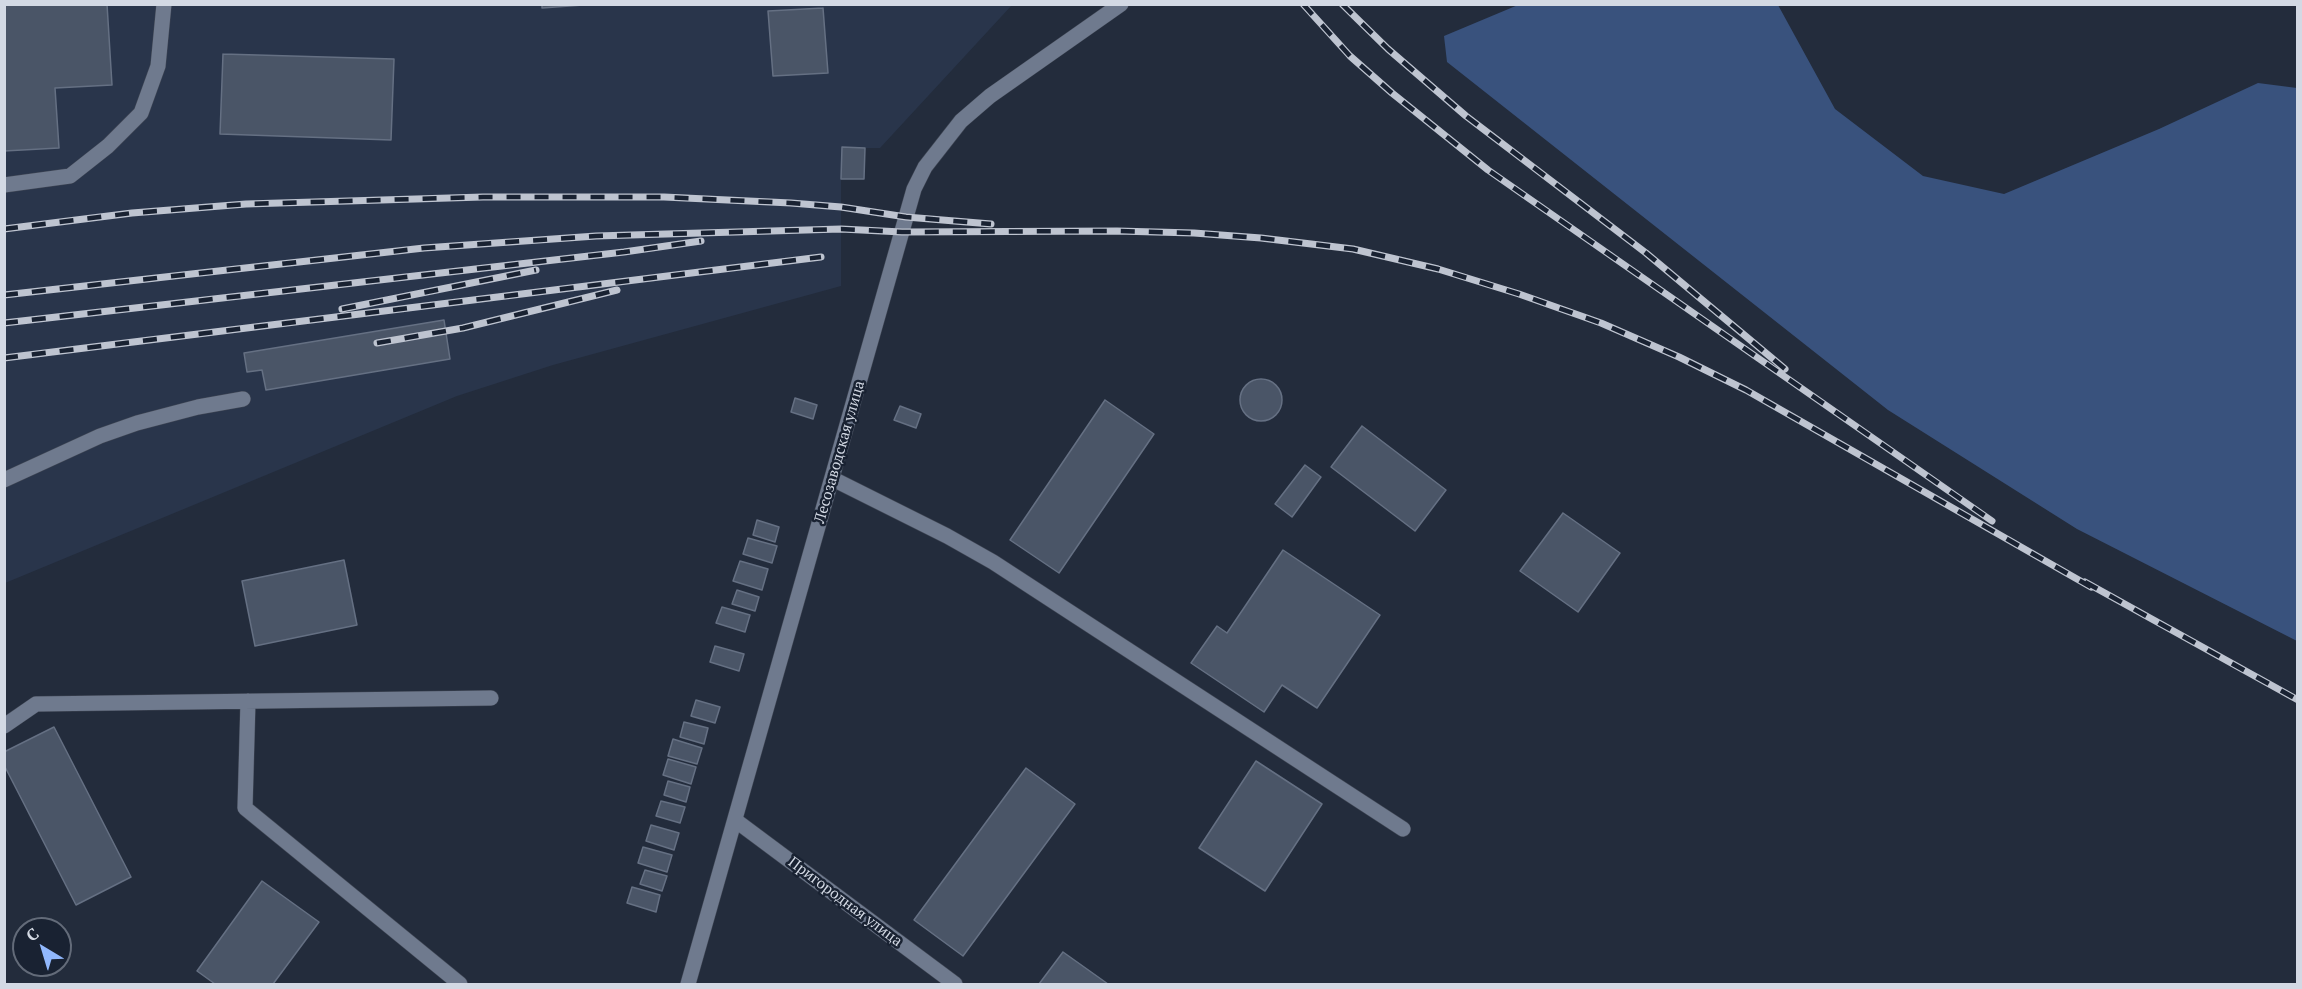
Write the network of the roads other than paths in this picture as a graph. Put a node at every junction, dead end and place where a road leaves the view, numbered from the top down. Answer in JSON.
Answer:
{"nodes":[{"id":1,"x":164,"y":4,"type":"edge"},
{"id":2,"x":1121,"y":4,"type":"edge"},
{"id":3,"x":4,"y":185,"type":"edge"},
{"id":4,"x":243,"y":399,"type":"dead end"},
{"id":5,"x":833,"y":479,"type":"junction"},
{"id":6,"x":4,"y":480,"type":"edge"},
{"id":7,"x":491,"y":698,"type":"dead end"},
{"id":8,"x":248,"y":701,"type":"junction"},
{"id":9,"x":4,"y":726,"type":"edge"},
{"id":10,"x":735,"y":820,"type":"junction"},
{"id":11,"x":1403,"y":829,"type":"dead end"},
{"id":12,"x":460,"y":984,"type":"edge"},
{"id":13,"x":688,"y":984,"type":"edge"},
{"id":14,"x":955,"y":984,"type":"edge"}],
"edges":[{"from":1,"to":3,"type":"street"},
{"from":2,"to":5,"type":"street","name":"Лесозаводская улица"},
{"from":4,"to":6,"type":"street"},
{"from":5,"to":10,"type":"street","name":"Лесозаводская улица"},
{"from":5,"to":11,"type":"street"},
{"from":7,"to":8,"type":"street"},
{"from":8,"to":9,"type":"street"},
{"from":8,"to":12,"type":"street"},
{"from":10,"to":13,"type":"street","name":"Лесозаводская улица"},
{"from":10,"to":14,"type":"street","name":"Пригородная улица"}]}
